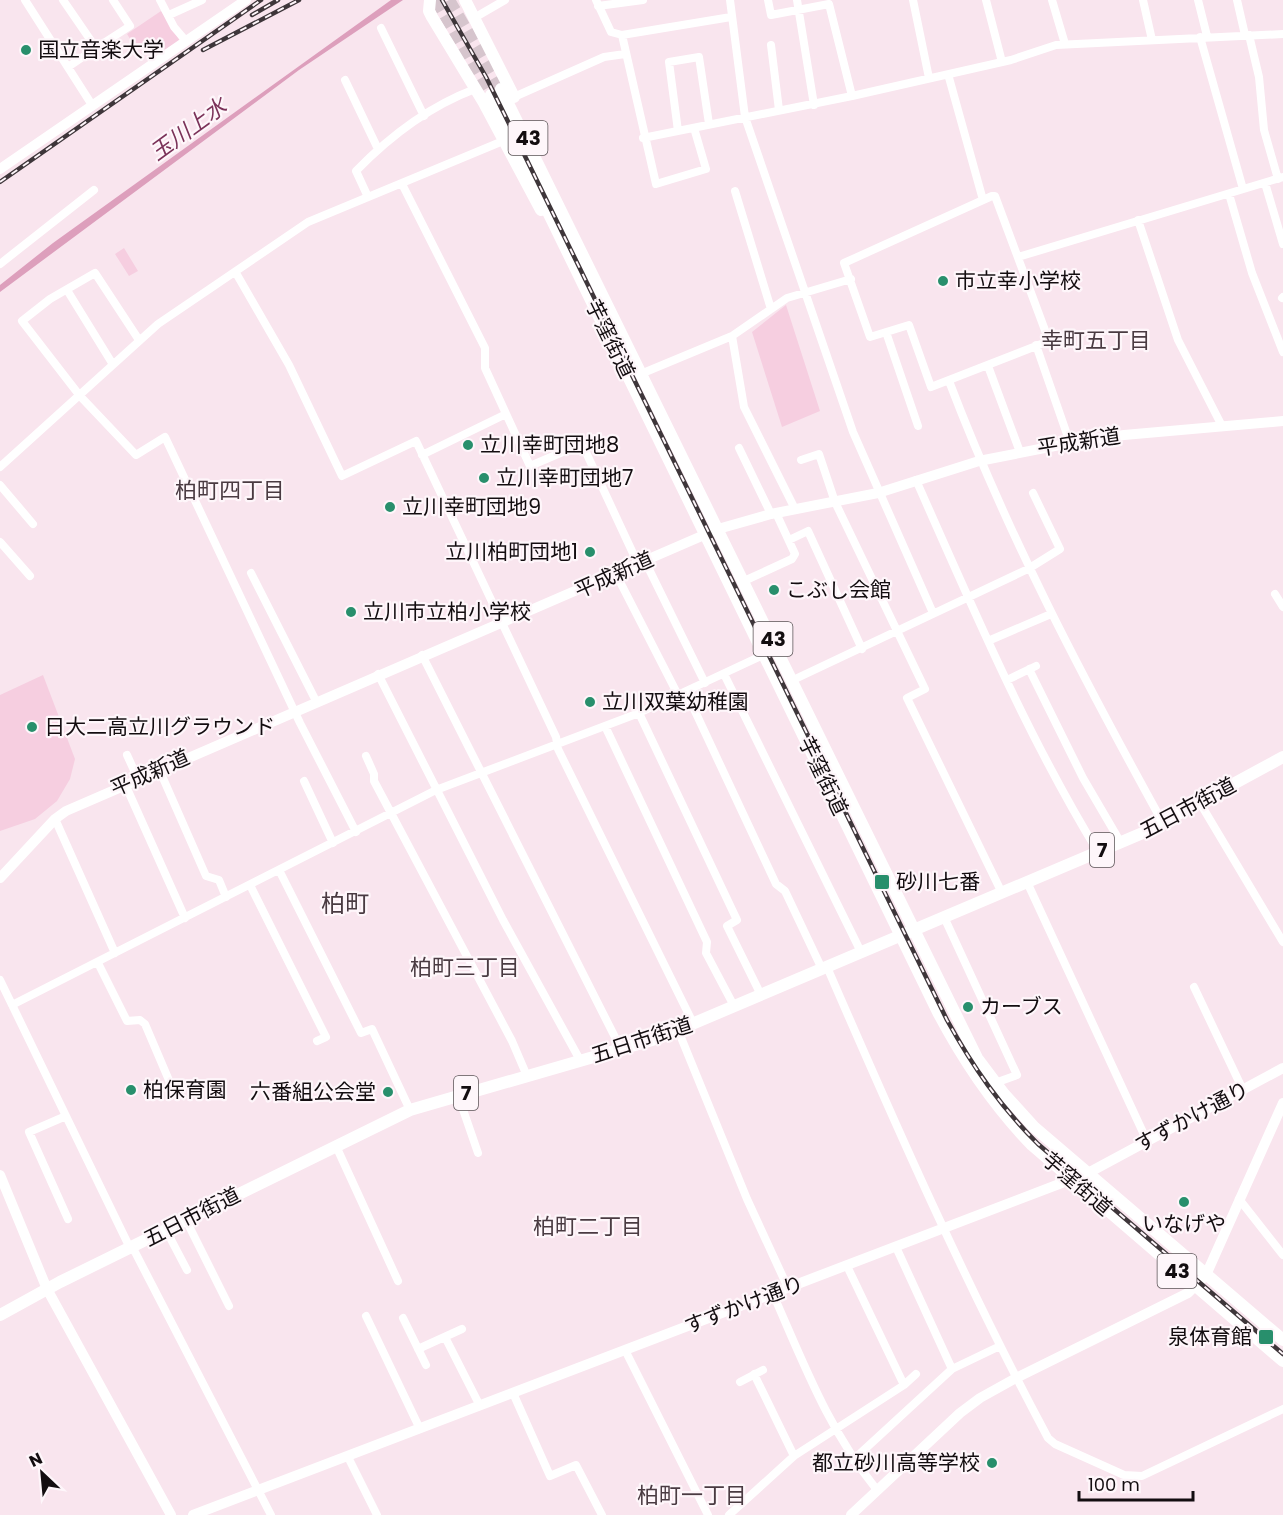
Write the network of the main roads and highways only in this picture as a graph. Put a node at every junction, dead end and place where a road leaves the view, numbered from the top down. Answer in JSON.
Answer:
{"nodes":[{"id":1,"x":430,"y":0,"type":"edge"},
{"id":2,"x":465,"y":0,"type":"edge"},
{"id":3,"x":580,"y":247,"type":"junction"},
{"id":4,"x":569,"y":254,"type":"junction"},
{"id":5,"x":1283,"y":757,"type":"edge"},
{"id":6,"x":915,"y":929,"type":"junction"},
{"id":7,"x":901,"y":935,"type":"junction"},
{"id":8,"x":0,"y":1315,"type":"edge"},
{"id":9,"x":1283,"y":1340,"type":"edge"},
{"id":10,"x":1283,"y":1361,"type":"edge"}],
"edges":[{"from":1,"to":4,"type":"main road"},
{"from":2,"to":3,"type":"main road"},
{"from":3,"to":4,"type":"main road","name":"芋窪街道","number":"43"},
{"from":3,"to":6,"type":"main road","name":"芋窪街道","number":"43"},
{"from":4,"to":7,"type":"main road","name":"芋窪街道","number":"43"},
{"from":5,"to":6,"type":"main road","name":"五日市街道","number":"7"},
{"from":6,"to":7,"type":"main road","name":"五日市街道","number":"7"},
{"from":6,"to":9,"type":"main road","name":"芋窪街道","number":"43"},
{"from":7,"to":8,"type":"main road","name":"五日市街道","number":"7"},
{"from":7,"to":10,"type":"main road","name":"芋窪街道","number":"43"}]}
